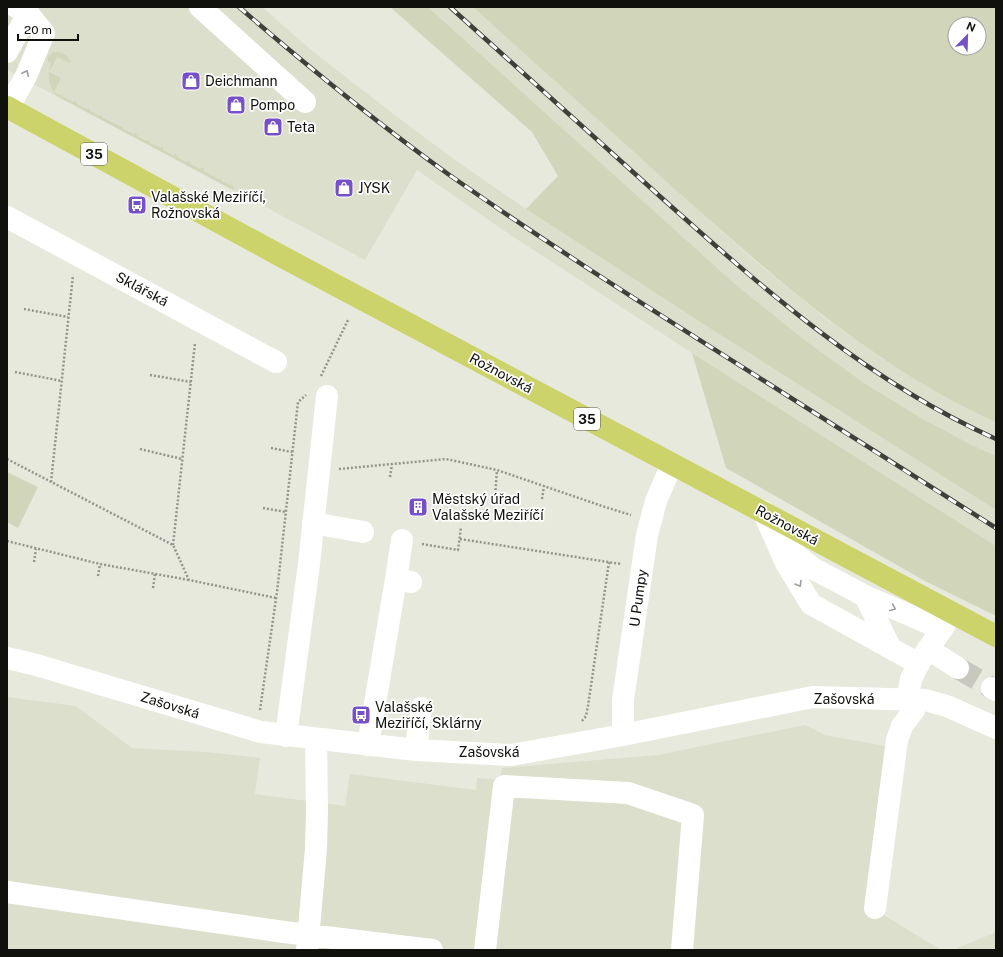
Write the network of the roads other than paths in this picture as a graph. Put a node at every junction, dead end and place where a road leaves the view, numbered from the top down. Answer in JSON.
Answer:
{"nodes":[{"id":1,"x":200,"y":7,"type":"edge"},
{"id":2,"x":32,"y":13,"type":"edge"},
{"id":3,"x":7,"y":52,"type":"edge"},
{"id":4,"x":305,"y":102,"type":"dead end"},
{"id":5,"x":7,"y":108,"type":"edge"},
{"id":6,"x":7,"y":217,"type":"edge"},
{"id":7,"x":276,"y":362,"type":"dead end"},
{"id":8,"x":318,"y":389,"type":"road end"},
{"id":9,"x":672,"y":464,"type":"junction"},
{"id":10,"x":762,"y":511,"type":"junction"},
{"id":11,"x":313,"y":523,"type":"junction"},
{"id":12,"x":364,"y":532,"type":"dead end"},
{"id":13,"x":775,"y":539,"type":"junction"},
{"id":14,"x":402,"y":540,"type":"road end"},
{"id":15,"x":814,"y":569,"type":"junction"},
{"id":16,"x":865,"y":596,"type":"junction"},
{"id":17,"x":947,"y":621,"type":"junction"},
{"id":18,"x":851,"y":626,"type":"junction"},
{"id":19,"x":996,"y":636,"type":"edge"},
{"id":20,"x":890,"y":647,"type":"junction"},
{"id":21,"x":923,"y":657,"type":"junction"},
{"id":22,"x":7,"y":658,"type":"edge"},
{"id":23,"x":958,"y":668,"type":"tunnel mouth"},
{"id":24,"x":910,"y":705,"type":"junction"},
{"id":25,"x":420,"y":708,"type":"dead end"},
{"id":26,"x":994,"y":722,"type":"edge"},
{"id":27,"x":623,"y":735,"type":"junction"},
{"id":28,"x":286,"y":736,"type":"junction"},
{"id":29,"x":316,"y":739,"type":"junction"},
{"id":30,"x":368,"y":745,"type":"junction"},
{"id":31,"x":416,"y":750,"type":"junction"},
{"id":32,"x":7,"y":892,"type":"edge"},
{"id":33,"x":875,"y":908,"type":"dead end"},
{"id":34,"x":307,"y":942,"type":"edge"},
{"id":35,"x":432,"y":950,"type":"edge"},
{"id":36,"x":485,"y":950,"type":"edge"},
{"id":37,"x":682,"y":950,"type":"edge"}],
"edges":[{"from":1,"to":4,"type":"street"},
{"from":2,"to":3,"type":"street"},
{"from":5,"to":2,"type":"street","one_way":true},
{"from":5,"to":9,"type":"main road","name":"Rožnovská","number":"35"},
{"from":6,"to":7,"type":"street","name":"Sklářská"},
{"from":8,"to":11,"type":"street"},
{"from":9,"to":10,"type":"main road","name":"Rožnovská","number":"35"},
{"from":9,"to":27,"type":"street","name":"U Pumpy"},
{"from":10,"to":13,"type":"street"},
{"from":10,"to":17,"type":"main road","name":"Rožnovská","number":"35"},
{"from":11,"to":12,"type":"street"},
{"from":11,"to":28,"type":"street"},
{"from":13,"to":15,"type":"street"},
{"from":13,"to":18,"type":"street","one_way":true},
{"from":14,"to":30,"type":"street"},
{"from":15,"to":16,"type":"street"},
{"from":15,"to":18,"type":"street"},
{"from":16,"to":17,"type":"street","one_way":true},
{"from":16,"to":20,"type":"street"},
{"from":17,"to":19,"type":"main road","name":"Rožnovská","number":"35"},
{"from":17,"to":21,"type":"street"},
{"from":18,"to":20,"type":"street"},
{"from":20,"to":21,"type":"street"},
{"from":21,"to":23,"type":"street"},
{"from":21,"to":24,"type":"street"},
{"from":22,"to":28,"type":"street","name":"Zašovská"},
{"from":24,"to":26,"type":"street","name":"Zašovská"},
{"from":24,"to":27,"type":"street","name":"Zašovská"},
{"from":24,"to":33,"type":"street"},
{"from":25,"to":31,"type":"street"},
{"from":27,"to":31,"type":"street","name":"Zašovská"},
{"from":28,"to":29,"type":"street","name":"Zašovská"},
{"from":29,"to":30,"type":"street","name":"Zašovská"},
{"from":29,"to":34,"type":"street"},
{"from":30,"to":31,"type":"street","name":"Zašovská"},
{"from":32,"to":34,"type":"street"},
{"from":34,"to":35,"type":"street"},
{"from":36,"to":37,"type":"street"}]}
